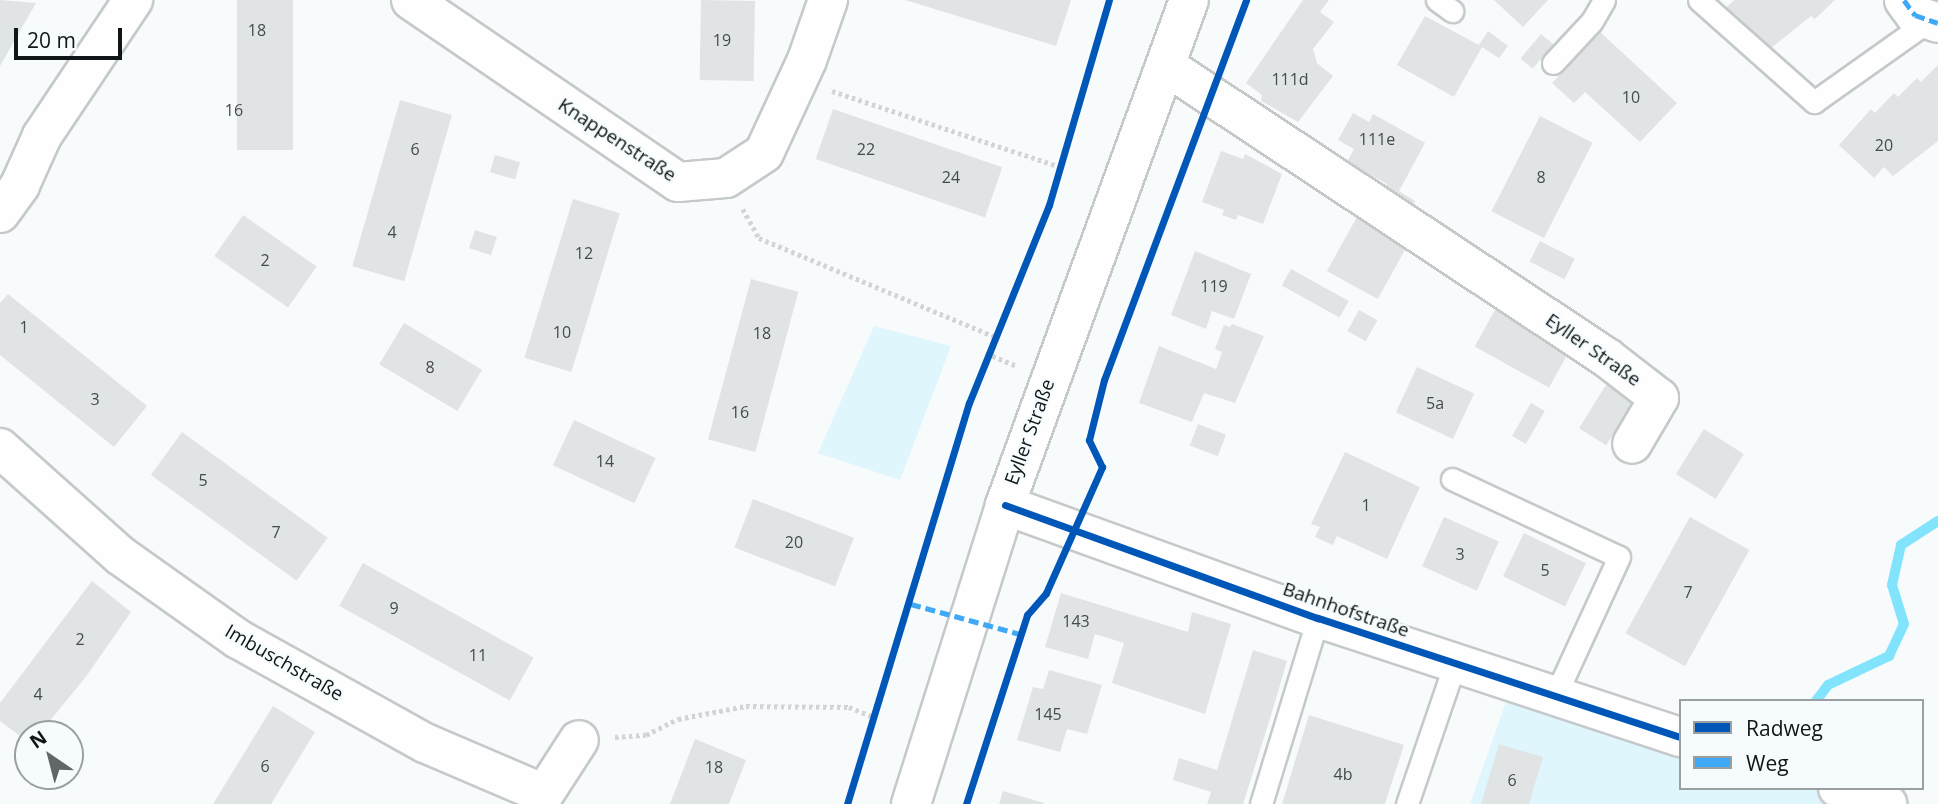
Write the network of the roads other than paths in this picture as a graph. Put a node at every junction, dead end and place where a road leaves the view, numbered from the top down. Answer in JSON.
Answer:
{"nodes":[{"id":1,"x":133,"y":0,"type":"edge"},
{"id":2,"x":411,"y":0,"type":"edge"},
{"id":3,"x":828,"y":0,"type":"edge"},
{"id":4,"x":1189,"y":0,"type":"edge"},
{"id":5,"x":1604,"y":0,"type":"edge"},
{"id":6,"x":1699,"y":0,"type":"edge"},
{"id":7,"x":1924,"y":14,"type":"edge"},
{"id":8,"x":1553,"y":63,"type":"dead end"},
{"id":9,"x":1166,"y":66,"type":"junction"},
{"id":10,"x":0,"y":213,"type":"edge"},
{"id":11,"x":1632,"y":444,"type":"dead end"},
{"id":12,"x":0,"y":448,"type":"edge"},
{"id":13,"x":1452,"y":479,"type":"dead end"},
{"id":14,"x":1005,"y":505,"type":"junction"},
{"id":15,"x":1318,"y":618,"type":"junction"},
{"id":16,"x":1455,"y":663,"type":"junction"},
{"id":17,"x":1555,"y":696,"type":"junction"},
{"id":18,"x":1679,"y":736,"type":"edge"},
{"id":19,"x":579,"y":740,"type":"road end"},
{"id":20,"x":1844,"y":790,"type":"edge"},
{"id":21,"x":911,"y":804,"type":"edge"},
{"id":22,"x":1261,"y":804,"type":"edge"},
{"id":23,"x":1407,"y":804,"type":"edge"},
{"id":24,"x":1887,"y":804,"type":"edge"}],
"edges":[{"from":1,"to":10,"type":"street"},
{"from":2,"to":3,"type":"street","name":"Knappenstraße"},
{"from":4,"to":9,"type":"street","name":"Eyller Straße"},
{"from":5,"to":8,"type":"lane"},
{"from":6,"to":7,"type":"lane"},
{"from":9,"to":11,"type":"street","name":"Eyller Straße"},
{"from":9,"to":14,"type":"street","name":"Eyller Straße"},
{"from":12,"to":19,"type":"street","name":"Imbuschstraße"},
{"from":13,"to":17,"type":"lane"},
{"from":14,"to":15,"type":"street","name":"Bahnhofstraße"},
{"from":14,"to":21,"type":"street","name":"Eyller Straße"},
{"from":15,"to":16,"type":"street","name":"Bahnhofstraße"},
{"from":15,"to":22,"type":"lane"},
{"from":16,"to":17,"type":"street","name":"Bahnhofstraße"},
{"from":16,"to":23,"type":"lane"},
{"from":17,"to":18,"type":"street","name":"Bahnhofstraße"},
{"from":20,"to":24,"type":"street"}]}
